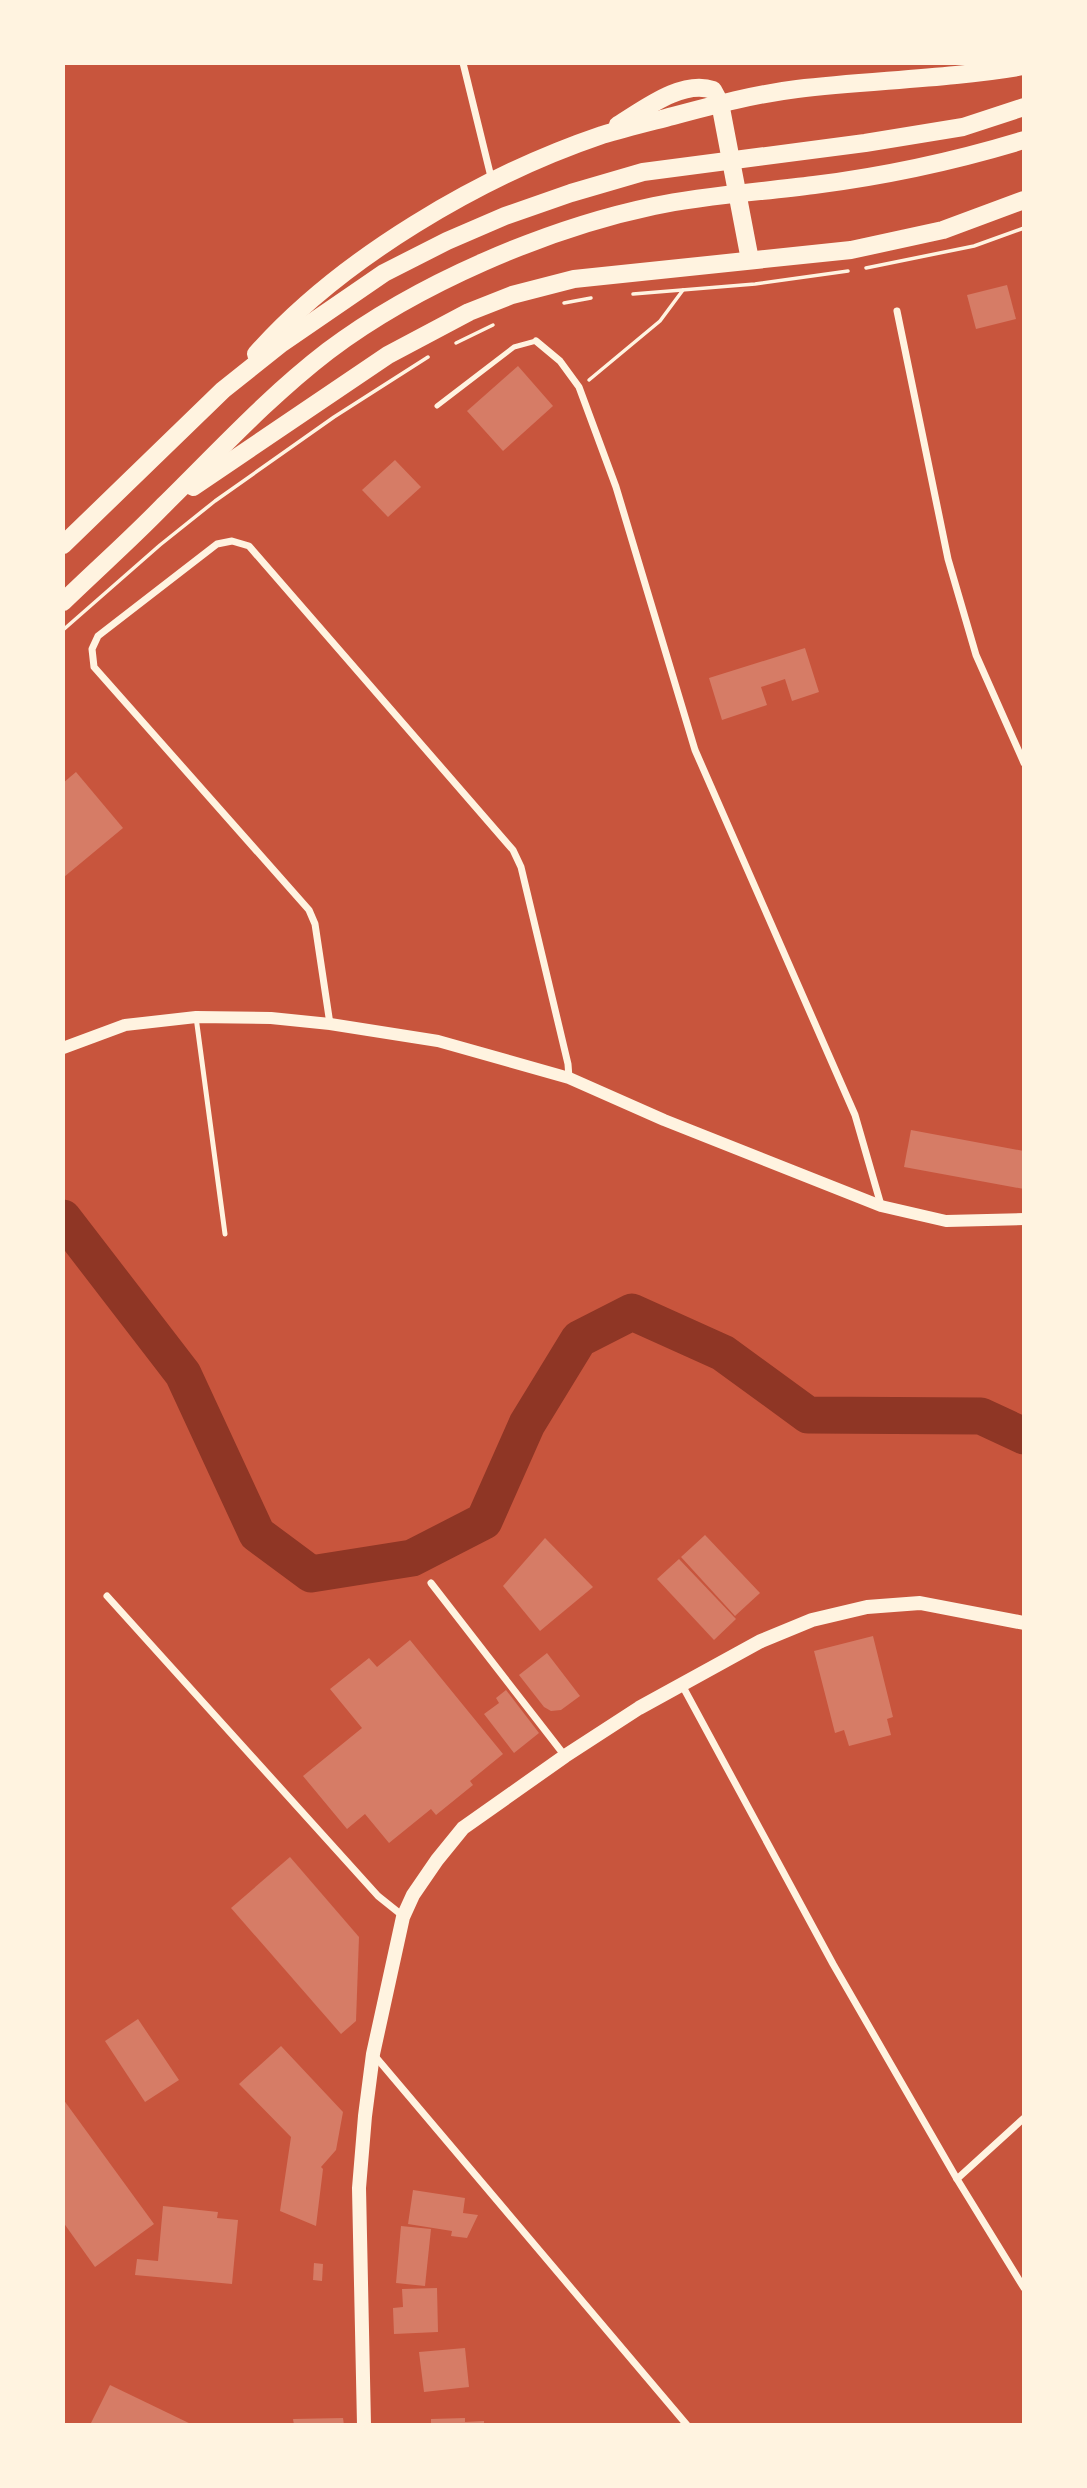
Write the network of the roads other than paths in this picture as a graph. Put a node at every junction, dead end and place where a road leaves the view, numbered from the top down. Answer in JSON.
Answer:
{"nodes":[{"id":1,"x":463,"y":63,"type":"edge"},
{"id":2,"x":1024,"y":66,"type":"edge"},
{"id":3,"x":720,"y":103,"type":"junction"},
{"id":4,"x":1024,"y":107,"type":"edge"},
{"id":5,"x":1024,"y":140,"type":"edge"},
{"id":6,"x":492,"y":181,"type":"junction"},
{"id":7,"x":1024,"y":200,"type":"edge"},
{"id":8,"x":750,"y":260,"type":"junction"},
{"id":9,"x":897,"y":311,"type":"dead end"},
{"id":10,"x":536,"y":341,"type":"joint"},
{"id":11,"x":223,"y":390,"type":"junction"},
{"id":12,"x":436,"y":406,"type":"dead end"},
{"id":13,"x":161,"y":509,"type":"junction"},
{"id":14,"x":63,"y":545,"type":"edge"},
{"id":15,"x":63,"y":602,"type":"edge"},
{"id":16,"x":1024,"y":763,"type":"edge"},
{"id":17,"x":196,"y":1017,"type":"junction"},
{"id":18,"x":330,"y":1024,"type":"junction"},
{"id":19,"x":63,"y":1048,"type":"edge"},
{"id":20,"x":569,"y":1078,"type":"junction"},
{"id":21,"x":881,"y":1206,"type":"junction"},
{"id":22,"x":1024,"y":1219,"type":"edge"},
{"id":23,"x":225,"y":1234,"type":"dead end"},
{"id":24,"x":431,"y":1583,"type":"dead end"},
{"id":25,"x":107,"y":1595,"type":"dead end"},
{"id":26,"x":1024,"y":1623,"type":"edge"},
{"id":27,"x":682,"y":1684,"type":"junction"},
{"id":28,"x":565,"y":1756,"type":"junction"},
{"id":29,"x":403,"y":1917,"type":"junction"},
{"id":30,"x":373,"y":2054,"type":"junction"},
{"id":31,"x":1024,"y":2118,"type":"edge"},
{"id":32,"x":957,"y":2179,"type":"junction"},
{"id":33,"x":1024,"y":2288,"type":"edge"},
{"id":34,"x":364,"y":2425,"type":"edge"},
{"id":35,"x":687,"y":2425,"type":"edge"}],
"edges":[{"from":1,"to":6,"type":"street"},
{"from":2,"to":3,"type":"main road"},
{"from":3,"to":6,"type":"main road"},
{"from":3,"to":8,"type":"main road"},
{"from":4,"to":11,"type":"main road"},
{"from":5,"to":13,"type":"main road"},
{"from":6,"to":11,"type":"main road"},
{"from":7,"to":8,"type":"main road"},
{"from":8,"to":13,"type":"main road"},
{"from":9,"to":16,"type":"street"},
{"from":10,"to":12,"type":"lane"},
{"from":10,"to":21,"type":"street"},
{"from":11,"to":14,"type":"main road"},
{"from":13,"to":15,"type":"main road"},
{"from":17,"to":18,"type":"street"},
{"from":17,"to":19,"type":"street"},
{"from":17,"to":23,"type":"lane"},
{"from":18,"to":20,"type":"street"},
{"from":18,"to":20,"type":"street"},
{"from":20,"to":21,"type":"street"},
{"from":21,"to":22,"type":"street"},
{"from":24,"to":28,"type":"street"},
{"from":25,"to":29,"type":"street"},
{"from":26,"to":27,"type":"main road"},
{"from":27,"to":28,"type":"main road"},
{"from":27,"to":32,"type":"street"},
{"from":28,"to":29,"type":"main road"},
{"from":29,"to":30,"type":"main road"},
{"from":30,"to":34,"type":"main road"},
{"from":30,"to":35,"type":"street"},
{"from":31,"to":32,"type":"street"},
{"from":32,"to":33,"type":"street"}]}
